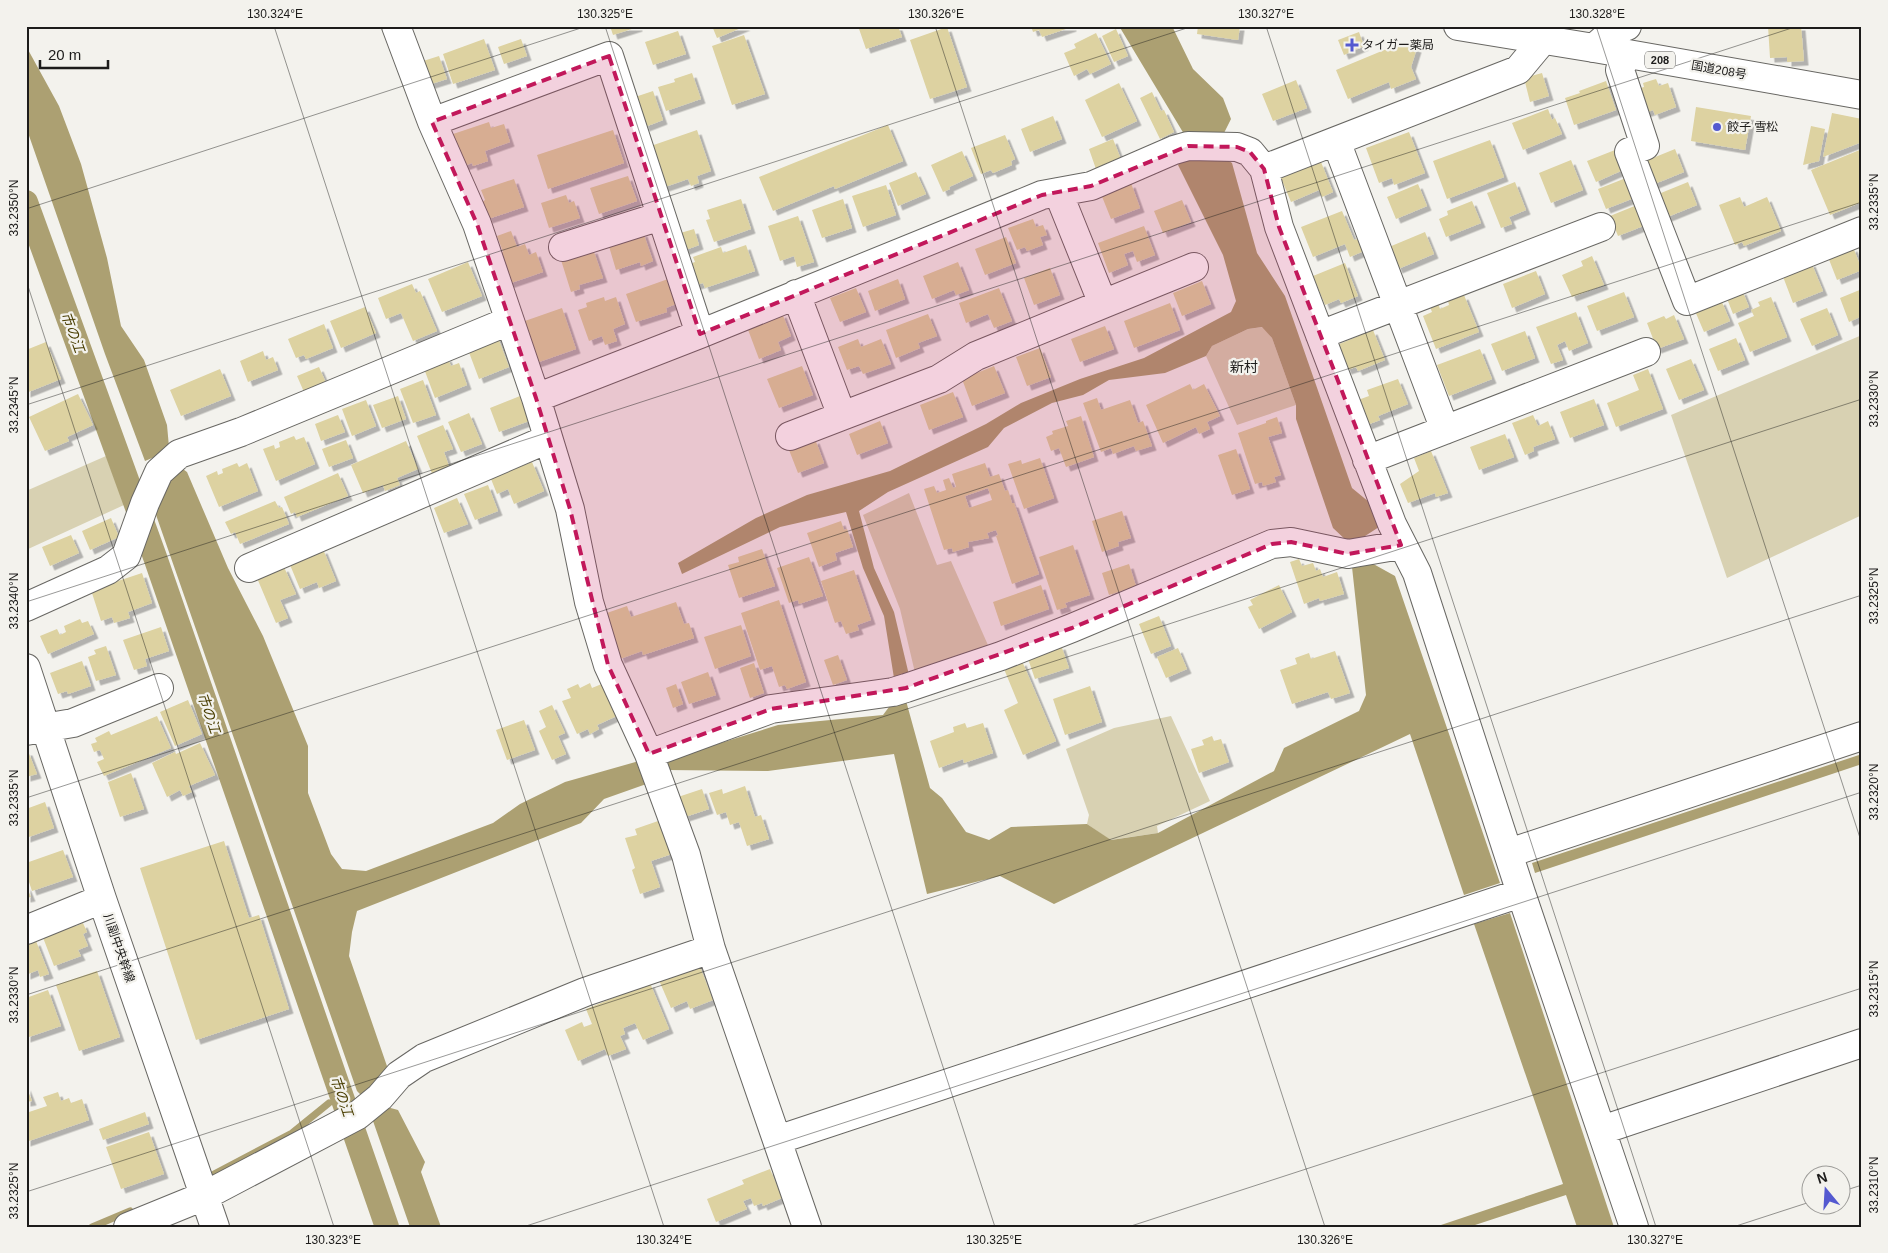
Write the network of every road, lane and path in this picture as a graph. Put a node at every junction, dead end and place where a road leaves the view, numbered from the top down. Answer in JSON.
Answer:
{"nodes":[{"id":1,"x":396,"y":26,"type":"edge"},
{"id":2,"x":1458,"y":26,"type":"edge"},
{"id":3,"x":1627,"y":26,"type":"edge"},
{"id":4,"x":1543,"y":40,"type":"junction"},
{"id":5,"x":1594,"y":48,"type":"junction"},
{"id":6,"x":1626,"y":54,"type":"junction"},
{"id":7,"x":1862,"y":95,"type":"edge"},
{"id":8,"x":432,"y":122,"type":"junction"},
{"id":9,"x":1336,"y":141,"type":"junction"},
{"id":10,"x":1264,"y":169,"type":"junction"},
{"id":11,"x":1058,"y":192,"type":"junction"},
{"id":12,"x":661,"y":216,"type":"junction"},
{"id":13,"x":1601,"y":227,"type":"dead end"},
{"id":14,"x":1862,"y":231,"type":"edge"},
{"id":15,"x":563,"y":247,"type":"dead end"},
{"id":16,"x":1194,"y":267,"type":"dead end"},
{"id":17,"x":796,"y":294,"type":"junction"},
{"id":18,"x":1104,"y":304,"type":"junction"},
{"id":19,"x":1398,"y":306,"type":"junction"},
{"id":20,"x":509,"y":321,"type":"junction"},
{"id":21,"x":700,"y":334,"type":"junction"},
{"id":22,"x":1320,"y":335,"type":"junction"},
{"id":23,"x":1646,"y":352,"type":"dead end"},
{"id":24,"x":536,"y":398,"type":"junction"},
{"id":25,"x":842,"y":416,"type":"junction"},
{"id":26,"x":1444,"y":430,"type":"junction"},
{"id":27,"x":790,"y":436,"type":"dead end"},
{"id":28,"x":548,"y":439,"type":"junction"},
{"id":29,"x":1367,"y":460,"type":"junction"},
{"id":30,"x":1401,"y":545,"type":"junction"},
{"id":31,"x":249,"y":568,"type":"dead end"},
{"id":32,"x":26,"y":607,"type":"edge"},
{"id":33,"x":26,"y":668,"type":"edge"},
{"id":34,"x":159,"y":688,"type":"dead end"},
{"id":35,"x":36,"y":729,"type":"edge"},
{"id":36,"x":1862,"y":736,"type":"edge"},
{"id":37,"x":652,"y":763,"type":"junction"},
{"id":38,"x":1509,"y":853,"type":"junction"},
{"id":39,"x":1522,"y":893,"type":"junction"},
{"id":40,"x":102,"y":898,"type":"junction"},
{"id":41,"x":26,"y":930,"type":"edge"},
{"id":42,"x":711,"y":949,"type":"junction"},
{"id":43,"x":1862,"y":1043,"type":"edge"},
{"id":44,"x":1602,"y":1130,"type":"junction"},
{"id":45,"x":777,"y":1140,"type":"junction"},
{"id":46,"x":204,"y":1196,"type":"junction"},
{"id":47,"x":128,"y":1227,"type":"edge"},
{"id":48,"x":214,"y":1227,"type":"edge"},
{"id":49,"x":807,"y":1227,"type":"edge"},
{"id":50,"x":1634,"y":1227,"type":"edge"}],
"edges":[{"from":1,"to":8,"type":"main road"},
{"from":2,"to":4,"type":"main road","name":"国道208号","number":"208"},
{"from":3,"to":5,"type":"main road"},
{"from":4,"to":5,"type":"main road","name":"国道208号","number":"208"},
{"from":4,"to":9,"type":"main road"},
{"from":5,"to":6,"type":"main road","name":"国道208号","number":"208"},
{"from":6,"to":7,"type":"main road","name":"国道208号","number":"208"},
{"from":6,"to":14,"type":"main road"},
{"from":8,"to":12,"type":"main road"},
{"from":8,"to":20,"type":"main road"},
{"from":9,"to":10,"type":"main road"},
{"from":9,"to":19,"type":"main road"},
{"from":10,"to":11,"type":"main road"},
{"from":10,"to":22,"type":"main road"},
{"from":11,"to":17,"type":"main road"},
{"from":11,"to":18,"type":"main road"},
{"from":12,"to":15,"type":"main road"},
{"from":12,"to":21,"type":"main road"},
{"from":13,"to":19,"type":"main road"},
{"from":16,"to":18,"type":"main road"},
{"from":17,"to":21,"type":"main road"},
{"from":17,"to":25,"type":"main road"},
{"from":18,"to":25,"type":"main road"},
{"from":19,"to":22,"type":"main road"},
{"from":19,"to":26,"type":"main road"},
{"from":20,"to":24,"type":"main road"},
{"from":20,"to":32,"type":"main road"},
{"from":21,"to":24,"type":"main road"},
{"from":22,"to":29,"type":"main road"},
{"from":23,"to":26,"type":"main road"},
{"from":24,"to":28,"type":"main road"},
{"from":25,"to":27,"type":"main road"},
{"from":26,"to":29,"type":"main road"},
{"from":28,"to":31,"type":"main road"},
{"from":28,"to":37,"type":"main road"},
{"from":29,"to":30,"type":"main road"},
{"from":30,"to":37,"type":"main road"},
{"from":30,"to":38,"type":"main road"},
{"from":33,"to":35,"type":"main road","name":"川副中央幹線"},
{"from":34,"to":35,"type":"main road"},
{"from":35,"to":40,"type":"main road","name":"川副中央幹線"},
{"from":36,"to":38,"type":"main road"},
{"from":37,"to":42,"type":"main road"},
{"from":38,"to":39,"type":"main road"},
{"from":39,"to":44,"type":"main road"},
{"from":39,"to":45,"type":"main road"},
{"from":40,"to":41,"type":"main road"},
{"from":40,"to":46,"type":"main road","name":"川副中央幹線"},
{"from":42,"to":45,"type":"main road"},
{"from":42,"to":46,"type":"main road"},
{"from":43,"to":44,"type":"main road"},
{"from":44,"to":50,"type":"main road"},
{"from":45,"to":49,"type":"main road"},
{"from":46,"to":47,"type":"main road"},
{"from":46,"to":48,"type":"main road","name":"川副中央幹線"}]}
